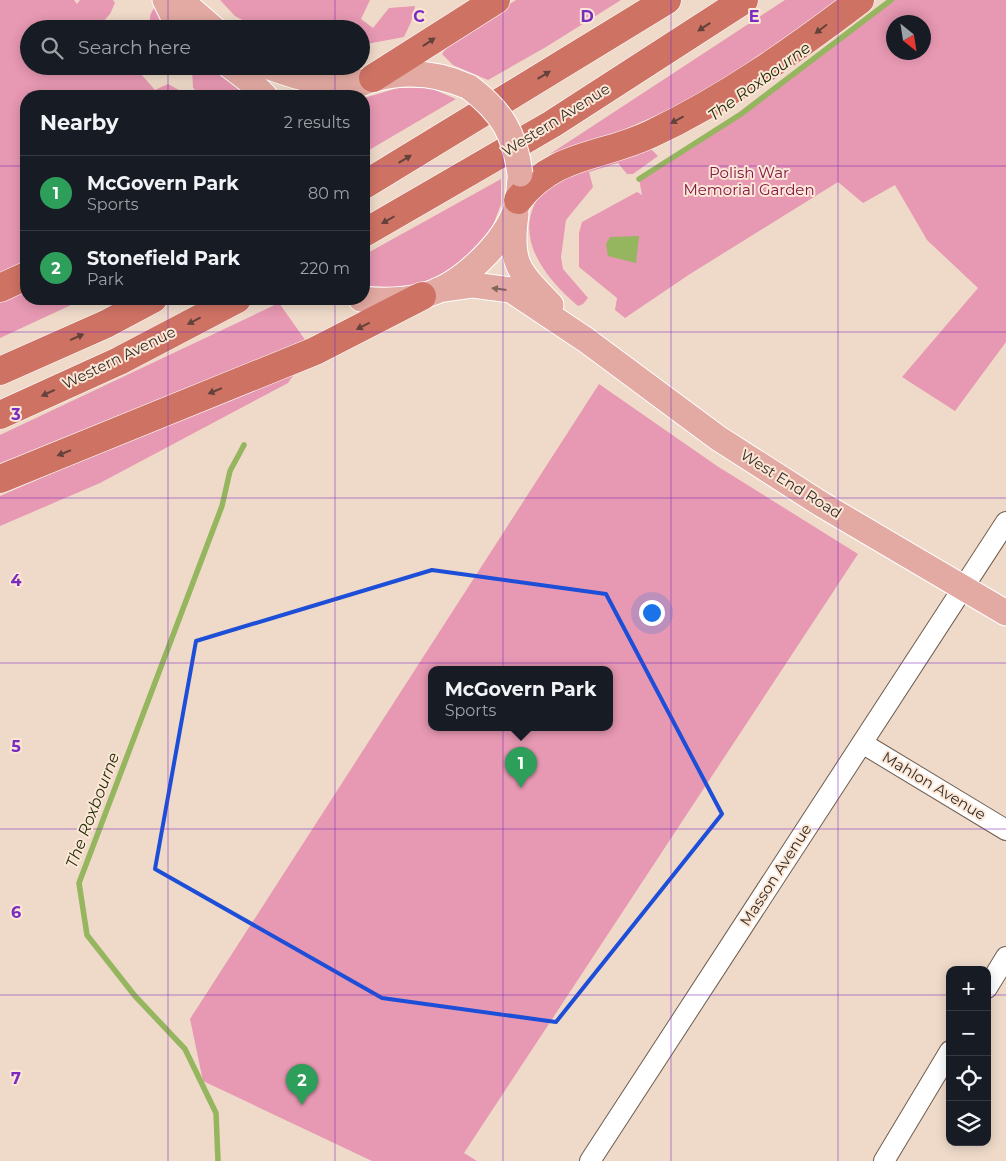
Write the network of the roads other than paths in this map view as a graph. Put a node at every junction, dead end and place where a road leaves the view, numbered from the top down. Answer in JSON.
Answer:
{"nodes":[{"id":1,"x":164,"y":0,"type":"edge"},
{"id":2,"x":171,"y":0,"type":"edge"},
{"id":3,"x":496,"y":0,"type":"edge"},
{"id":4,"x":667,"y":0,"type":"edge"},
{"id":5,"x":744,"y":0,"type":"edge"},
{"id":6,"x":860,"y":0,"type":"edge"},
{"id":7,"x":176,"y":20,"type":"edge"},
{"id":8,"x":204,"y":20,"type":"edge"},
{"id":9,"x":242,"y":75,"type":"edge"},
{"id":10,"x":290,"y":75,"type":"edge"},
{"id":11,"x":369,"y":79,"type":"junction"},
{"id":12,"x":259,"y":90,"type":"edge"},
{"id":13,"x":347,"y":90,"type":"edge"},
{"id":14,"x":370,"y":181,"type":"edge"},
{"id":15,"x":517,"y":203,"type":"junction"},
{"id":16,"x":370,"y":230,"type":"edge"},
{"id":17,"x":20,"y":279,"type":"edge"},
{"id":18,"x":0,"y":288,"type":"edge"},
{"id":19,"x":430,"y":293,"type":"junction"},
{"id":20,"x":370,"y":300,"type":"edge"},
{"id":21,"x":142,"y":305,"type":"edge"},
{"id":22,"x":226,"y":305,"type":"edge"},
{"id":23,"x":586,"y":340,"type":"junction"},
{"id":24,"x":0,"y":372,"type":"edge"},
{"id":25,"x":0,"y":415,"type":"edge"},
{"id":26,"x":0,"y":479,"type":"edge"},
{"id":27,"x":1006,"y":522,"type":"edge"},
{"id":28,"x":961,"y":588,"type":"junction"},
{"id":29,"x":1006,"y":613,"type":"edge"},
{"id":30,"x":862,"y":743,"type":"junction"},
{"id":31,"x":1006,"y":830,"type":"edge"},
{"id":32,"x":1006,"y":957,"type":"edge"},
{"id":33,"x":991,"y":981,"type":"edge"},
{"id":34,"x":947,"y":1056,"type":"edge"},
{"id":35,"x":590,"y":1161,"type":"edge"},
{"id":36,"x":884,"y":1161,"type":"edge"}],
"edges":[{"from":1,"to":7,"type":"main road"},
{"from":2,"to":8,"type":"main road"},
{"from":11,"to":3,"type":"highway","one_way":true},
{"from":14,"to":4,"type":"highway","one_way":true},
{"from":5,"to":16,"type":"highway","name":"Western Avenue","one_way":true},
{"from":6,"to":15,"type":"highway","one_way":true},
{"from":9,"to":12,"type":"main road"},
{"from":10,"to":11,"type":"main road"},
{"from":11,"to":13,"type":"main road"},
{"from":11,"to":15,"type":"main road","name":"West End Road","bridge":true},
{"from":15,"to":19,"type":"main road"},
{"from":15,"to":23,"type":"main road","name":"West End Road"},
{"from":17,"to":18,"type":"highway"},
{"from":19,"to":20,"type":"main road","name":"West End Road"},
{"from":23,"to":19,"type":"main road","name":"West End Road","one_way":true},
{"from":19,"to":26,"type":"highway","one_way":true},
{"from":24,"to":21,"type":"highway","one_way":true},
{"from":22,"to":25,"type":"highway","name":"Western Avenue","one_way":true},
{"from":23,"to":28,"type":"main road","name":"West End Road"},
{"from":27,"to":28,"type":"street","name":"Masson Avenue"},
{"from":28,"to":29,"type":"main road","name":"West End Road"},
{"from":28,"to":30,"type":"street","name":"Masson Avenue"},
{"from":30,"to":31,"type":"street","name":"Mahlon Avenue"},
{"from":30,"to":35,"type":"street","name":"Masson Avenue"},
{"from":32,"to":33,"type":"street"},
{"from":34,"to":36,"type":"street"}]}
